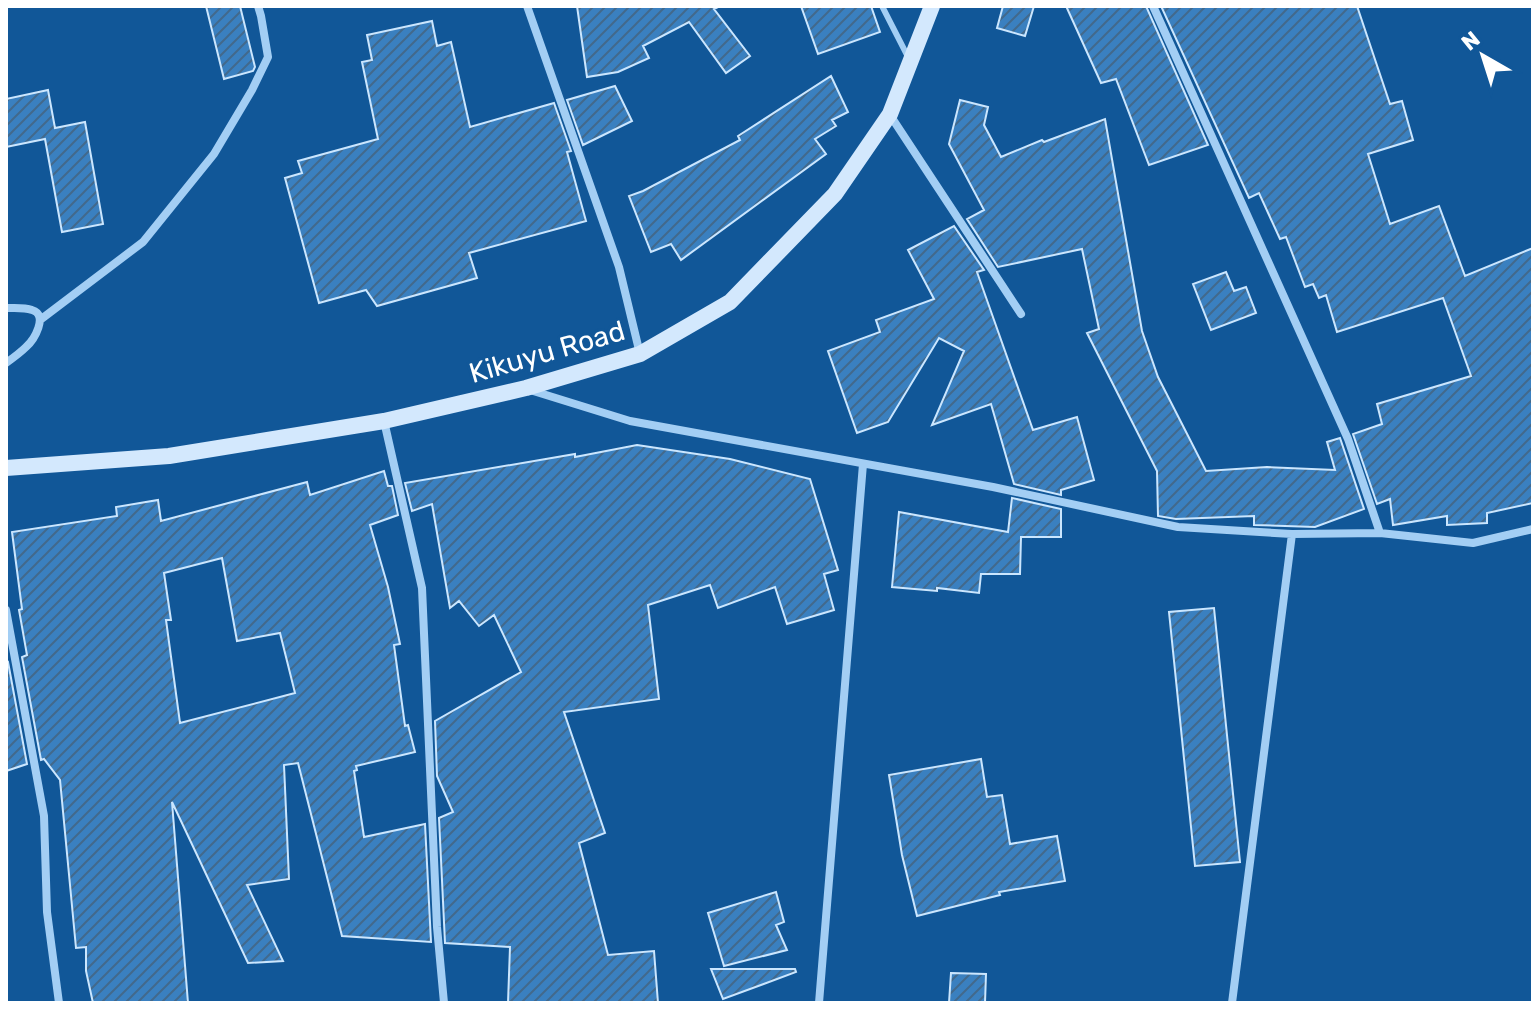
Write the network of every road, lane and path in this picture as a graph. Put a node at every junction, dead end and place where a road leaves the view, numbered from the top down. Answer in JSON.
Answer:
{"nodes":[{"id":1,"x":258,"y":6,"type":"edge"},
{"id":2,"x":527,"y":6,"type":"edge"},
{"id":3,"x":882,"y":6,"type":"edge"},
{"id":4,"x":932,"y":6,"type":"edge"},
{"id":5,"x":1153,"y":6,"type":"edge"},
{"id":6,"x":910,"y":60,"type":"junction"},
{"id":7,"x":890,"y":114,"type":"junction"},
{"id":8,"x":6,"y":308,"type":"edge"},
{"id":9,"x":1021,"y":314,"type":"dead end"},
{"id":10,"x":40,"y":320,"type":"junction"},
{"id":11,"x":640,"y":354,"type":"junction"},
{"id":12,"x":6,"y":363,"type":"edge"},
{"id":13,"x":526,"y":388,"type":"junction"},
{"id":14,"x":384,"y":421,"type":"junction"},
{"id":15,"x":863,"y":464,"type":"junction"},
{"id":16,"x":6,"y":468,"type":"edge"},
{"id":17,"x":1533,"y":529,"type":"edge"},
{"id":18,"x":1380,"y":533,"type":"junction"},
{"id":19,"x":1292,"y":534,"type":"junction"},
{"id":20,"x":6,"y":610,"type":"edge"},
{"id":21,"x":59,"y":1003,"type":"edge"},
{"id":22,"x":444,"y":1003,"type":"edge"},
{"id":23,"x":819,"y":1003,"type":"edge"},
{"id":24,"x":1232,"y":1003,"type":"edge"}],
"edges":[{"from":1,"to":10,"type":"street"},
{"from":2,"to":11,"type":"street"},
{"from":3,"to":6,"type":"lane"},
{"from":4,"to":6,"type":"main road","name":"Kikuyu Road"},
{"from":5,"to":18,"type":"street"},
{"from":6,"to":7,"type":"main road","name":"Kikuyu Road"},
{"from":7,"to":9,"type":"street"},
{"from":7,"to":11,"type":"main road","name":"Kikuyu Road"},
{"from":8,"to":10,"type":"street"},
{"from":10,"to":12,"type":"street"},
{"from":11,"to":13,"type":"main road","name":"Kikuyu Road"},
{"from":13,"to":14,"type":"main road","name":"Kikuyu Road"},
{"from":13,"to":15,"type":"street"},
{"from":14,"to":16,"type":"main road","name":"Kikuyu Road"},
{"from":14,"to":22,"type":"street"},
{"from":15,"to":19,"type":"street"},
{"from":15,"to":23,"type":"street"},
{"from":17,"to":18,"type":"street"},
{"from":18,"to":19,"type":"street"},
{"from":19,"to":24,"type":"street"},
{"from":20,"to":21,"type":"street"}]}
